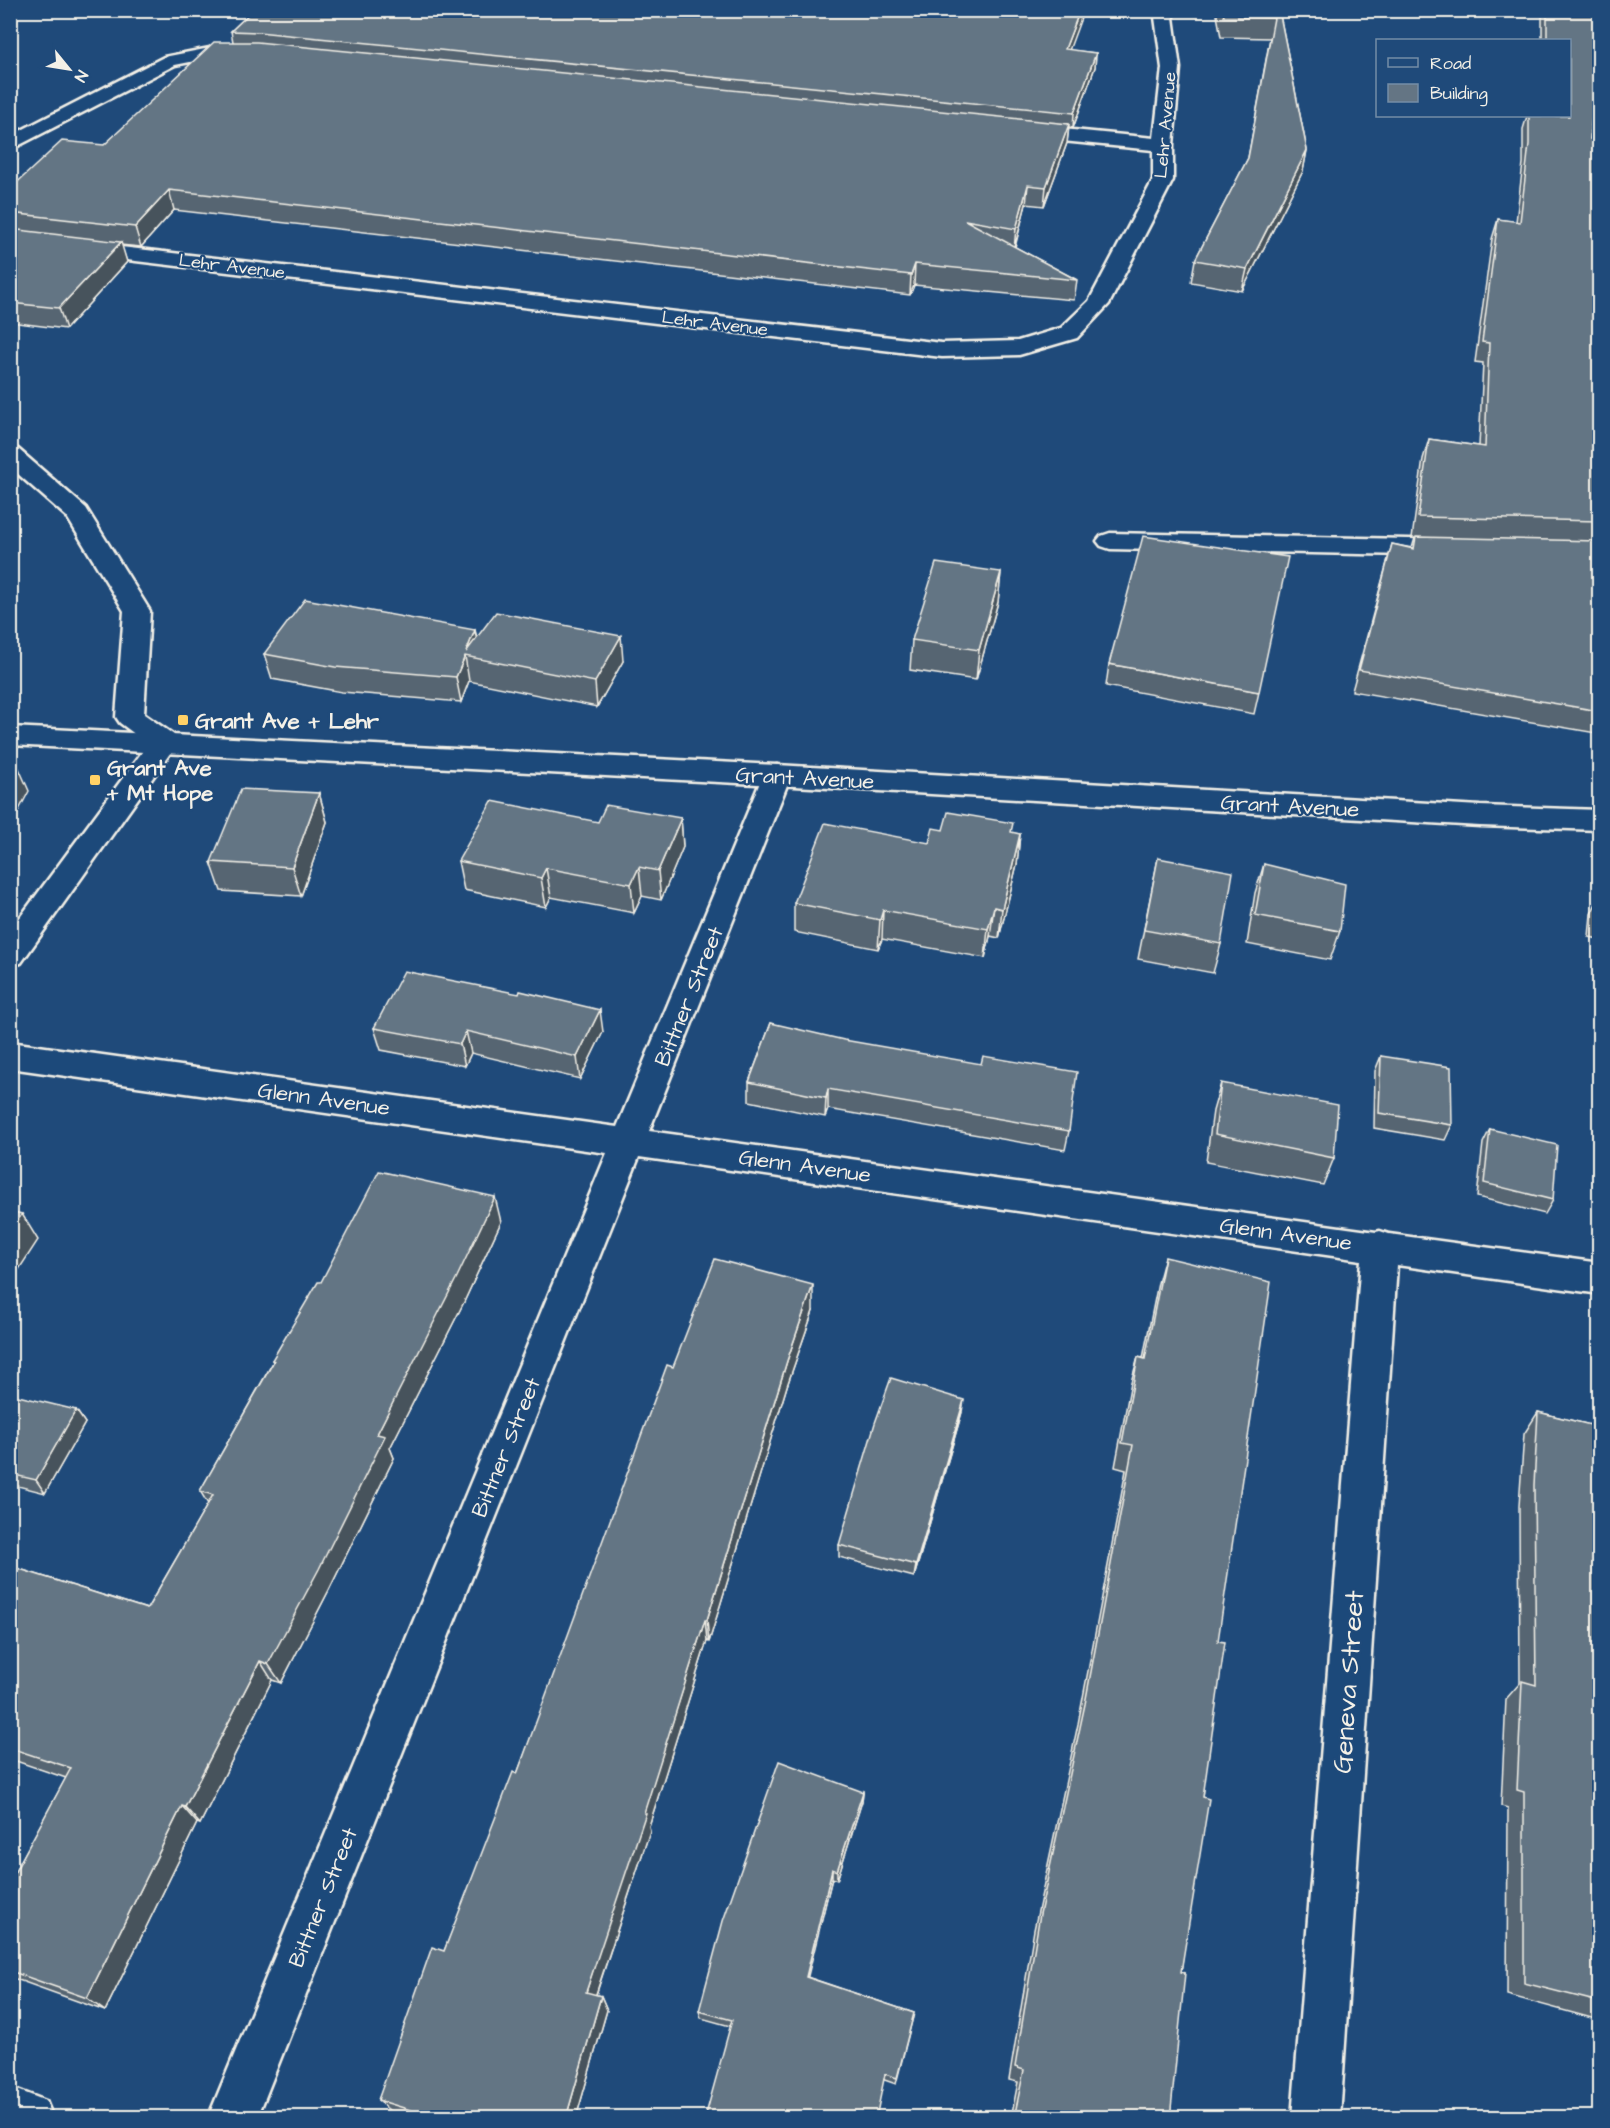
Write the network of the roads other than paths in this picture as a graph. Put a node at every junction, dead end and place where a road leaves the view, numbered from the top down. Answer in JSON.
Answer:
{"nodes":[{"id":1,"x":1162,"y":10,"type":"edge"},
{"id":2,"x":261,"y":53,"type":"edge"},
{"id":3,"x":1009,"y":130,"type":"edge"},
{"id":4,"x":10,"y":144,"type":"edge"},
{"id":5,"x":1163,"y":145,"type":"junction"},
{"id":6,"x":10,"y":240,"type":"edge"},
{"id":7,"x":10,"y":454,"type":"edge"},
{"id":8,"x":1110,"y":541,"type":"dead end"},
{"id":9,"x":1475,"y":549,"type":"edge"},
{"id":10,"x":10,"y":736,"type":"edge"},
{"id":11,"x":164,"y":742,"type":"junction"},
{"id":12,"x":777,"y":775,"type":"junction"},
{"id":13,"x":1599,"y":820,"type":"edge"},
{"id":14,"x":10,"y":956,"type":"edge"},
{"id":15,"x":10,"y":1054,"type":"edge"},
{"id":16,"x":630,"y":1140,"type":"junction"},
{"id":17,"x":1380,"y":1246,"type":"junction"},
{"id":18,"x":1599,"y":1279,"type":"edge"},
{"id":19,"x":10,"y":2111,"type":"edge"},
{"id":20,"x":29,"y":2118,"type":"edge"},
{"id":21,"x":232,"y":2118,"type":"edge"},
{"id":22,"x":1316,"y":2118,"type":"edge"}],
"edges":[{"from":1,"to":5,"type":"street","name":"Lehr Avenue"},
{"from":2,"to":4,"type":"street"},
{"from":3,"to":5,"type":"street"},
{"from":5,"to":6,"type":"street","name":"Lehr Avenue"},
{"from":7,"to":11,"type":"street"},
{"from":8,"to":9,"type":"street"},
{"from":10,"to":11,"type":"street","name":"Grant Avenue"},
{"from":11,"to":12,"type":"street","name":"Grant Avenue"},
{"from":11,"to":14,"type":"street"},
{"from":12,"to":13,"type":"street","name":"Grant Avenue"},
{"from":12,"to":16,"type":"street","name":"Bittner Street"},
{"from":15,"to":16,"type":"street","name":"Glenn Avenue"},
{"from":16,"to":17,"type":"street","name":"Glenn Avenue"},
{"from":16,"to":21,"type":"street","name":"Bittner Street"},
{"from":17,"to":18,"type":"street","name":"Glenn Avenue"},
{"from":17,"to":22,"type":"street","name":"Geneva Street"},
{"from":19,"to":20,"type":"street"}]}
